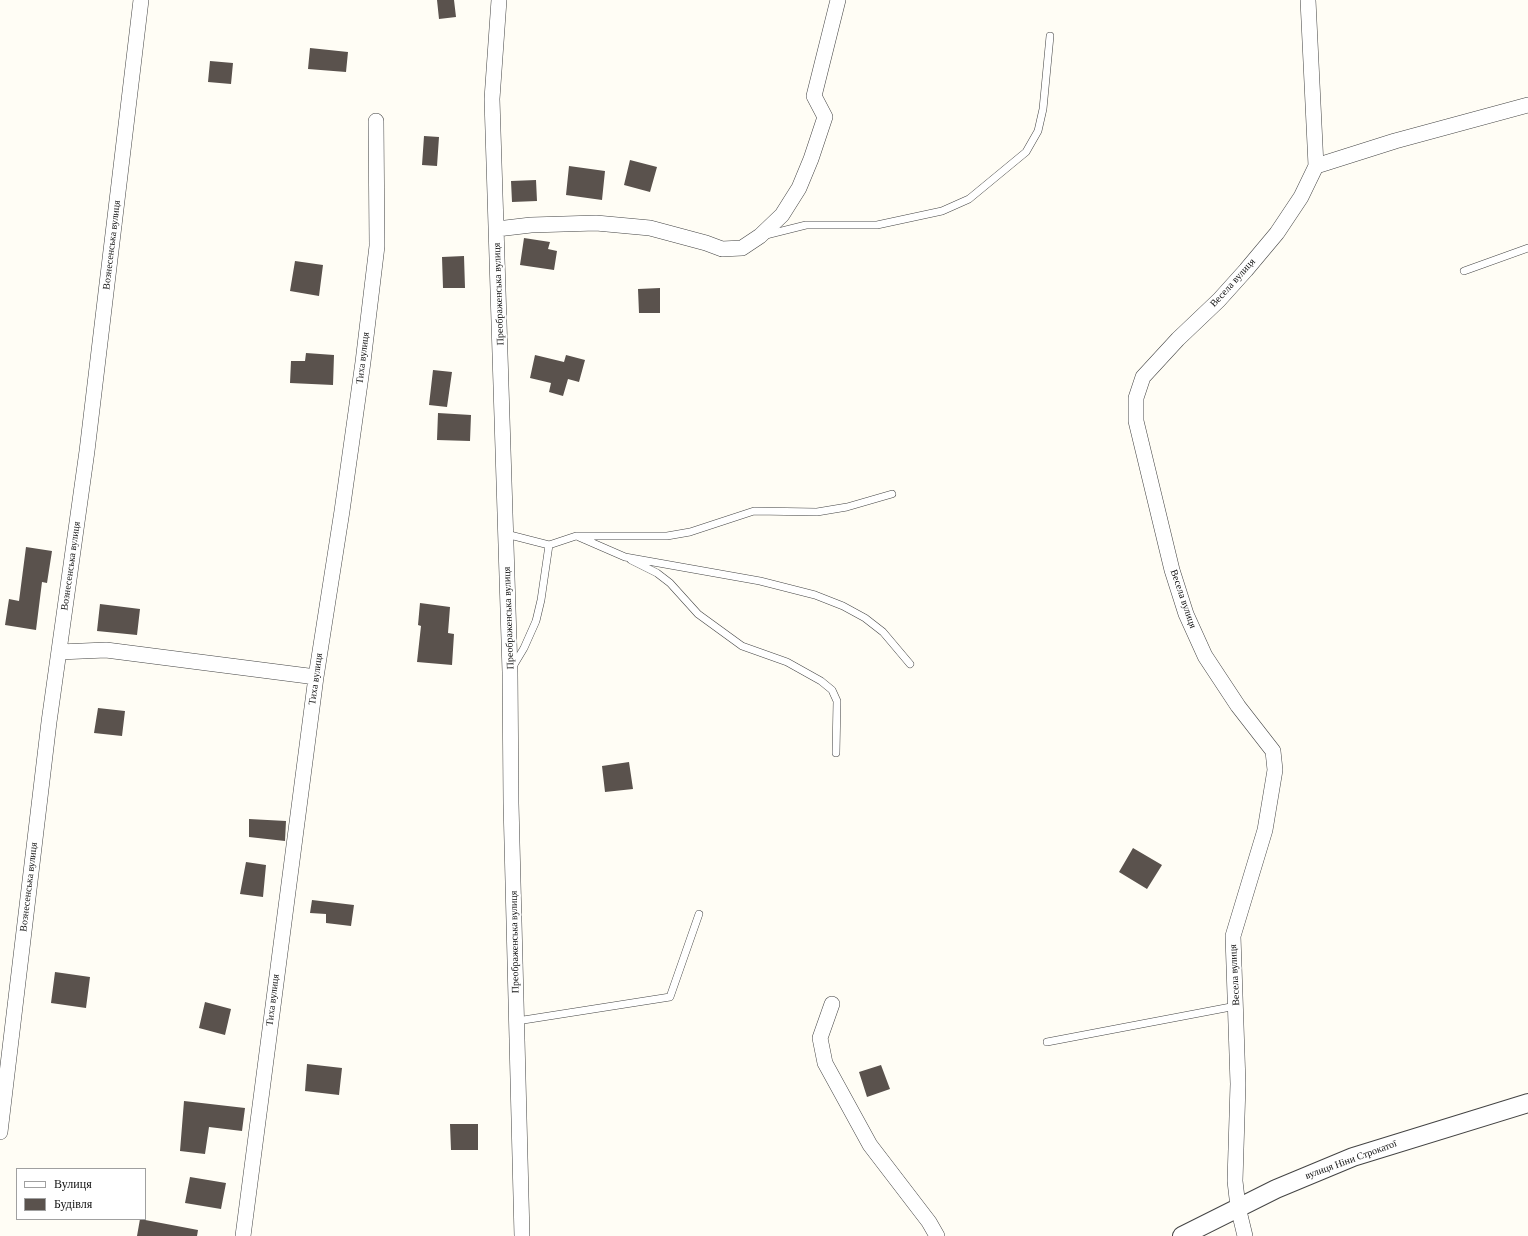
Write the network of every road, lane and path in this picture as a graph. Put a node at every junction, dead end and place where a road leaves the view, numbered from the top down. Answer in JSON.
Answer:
{"nodes":[{"id":1,"x":141,"y":0,"type":"edge"},
{"id":2,"x":499,"y":0,"type":"edge"},
{"id":3,"x":838,"y":0,"type":"edge"},
{"id":4,"x":1308,"y":0,"type":"edge"},
{"id":5,"x":1050,"y":36,"type":"dead end"},
{"id":6,"x":1528,"y":105,"type":"edge"},
{"id":7,"x":376,"y":121,"type":"dead end"},
{"id":8,"x":1316,"y":166,"type":"junction"},
{"id":9,"x":497,"y":229,"type":"junction"},
{"id":10,"x":760,"y":236,"type":"junction"},
{"id":11,"x":1528,"y":248,"type":"edge"},
{"id":12,"x":1464,"y":271,"type":"dead end"},
{"id":13,"x":892,"y":494,"type":"dead end"},
{"id":14,"x":506,"y":534,"type":"junction"},
{"id":15,"x":576,"y":536,"type":"junction"},
{"id":16,"x":549,"y":545,"type":"junction"},
{"id":17,"x":625,"y":557,"type":"junction"},
{"id":18,"x":59,"y":652,"type":"junction"},
{"id":19,"x":910,"y":664,"type":"dead end"},
{"id":20,"x":510,"y":672,"type":"junction"},
{"id":21,"x":316,"y":677,"type":"junction"},
{"id":22,"x":836,"y":753,"type":"dead end"},
{"id":23,"x":700,"y":914,"type":"dead end"},
{"id":24,"x":832,"y":1004,"type":"dead end"},
{"id":25,"x":1236,"y":1006,"type":"junction"},
{"id":26,"x":517,"y":1021,"type":"junction"},
{"id":27,"x":1047,"y":1042,"type":"dead end"},
{"id":28,"x":1528,"y":1103,"type":"edge"},
{"id":29,"x":0,"y":1132,"type":"edge"},
{"id":30,"x":1238,"y":1207,"type":"junction"},
{"id":31,"x":243,"y":1236,"type":"edge"},
{"id":32,"x":522,"y":1236,"type":"edge"},
{"id":33,"x":937,"y":1236,"type":"edge"},
{"id":34,"x":1182,"y":1236,"type":"edge"},
{"id":35,"x":1245,"y":1236,"type":"edge"}],
"edges":[{"from":1,"to":18,"type":"street","name":"Вознесенська вулиця"},
{"from":2,"to":9,"type":"street","name":"Преображенська вулиця"},
{"from":3,"to":10,"type":"street"},
{"from":4,"to":8,"type":"street","name":"Весела вулиця"},
{"from":5,"to":10,"type":"lane"},
{"from":6,"to":8,"type":"street"},
{"from":7,"to":21,"type":"street","name":"Тиха вулиця"},
{"from":8,"to":25,"type":"street","name":"Весела вулиця"},
{"from":9,"to":10,"type":"street"},
{"from":9,"to":14,"type":"street","name":"Преображенська вулиця"},
{"from":11,"to":12,"type":"lane"},
{"from":13,"to":15,"type":"lane"},
{"from":14,"to":16,"type":"lane"},
{"from":14,"to":20,"type":"street","name":"Преображенська вулиця"},
{"from":15,"to":16,"type":"lane"},
{"from":15,"to":17,"type":"lane"},
{"from":16,"to":20,"type":"lane"},
{"from":17,"to":19,"type":"lane"},
{"from":17,"to":22,"type":"lane"},
{"from":18,"to":21,"type":"street"},
{"from":18,"to":29,"type":"street","name":"Вознесенська вулиця"},
{"from":20,"to":26,"type":"street","name":"Преображенська вулиця"},
{"from":21,"to":31,"type":"street","name":"Тиха вулиця"},
{"from":23,"to":26,"type":"lane"},
{"from":24,"to":33,"type":"street"},
{"from":25,"to":27,"type":"lane"},
{"from":25,"to":30,"type":"street","name":"Весела вулиця"},
{"from":26,"to":32,"type":"street","name":"Преображенська вулиця"},
{"from":28,"to":30,"type":"street","name":"вулиця Ніни Строкатої"},
{"from":30,"to":34,"type":"street","name":"вулиця Ніни Строкатої"},
{"from":30,"to":35,"type":"street","name":"Весела вулиця"}]}
